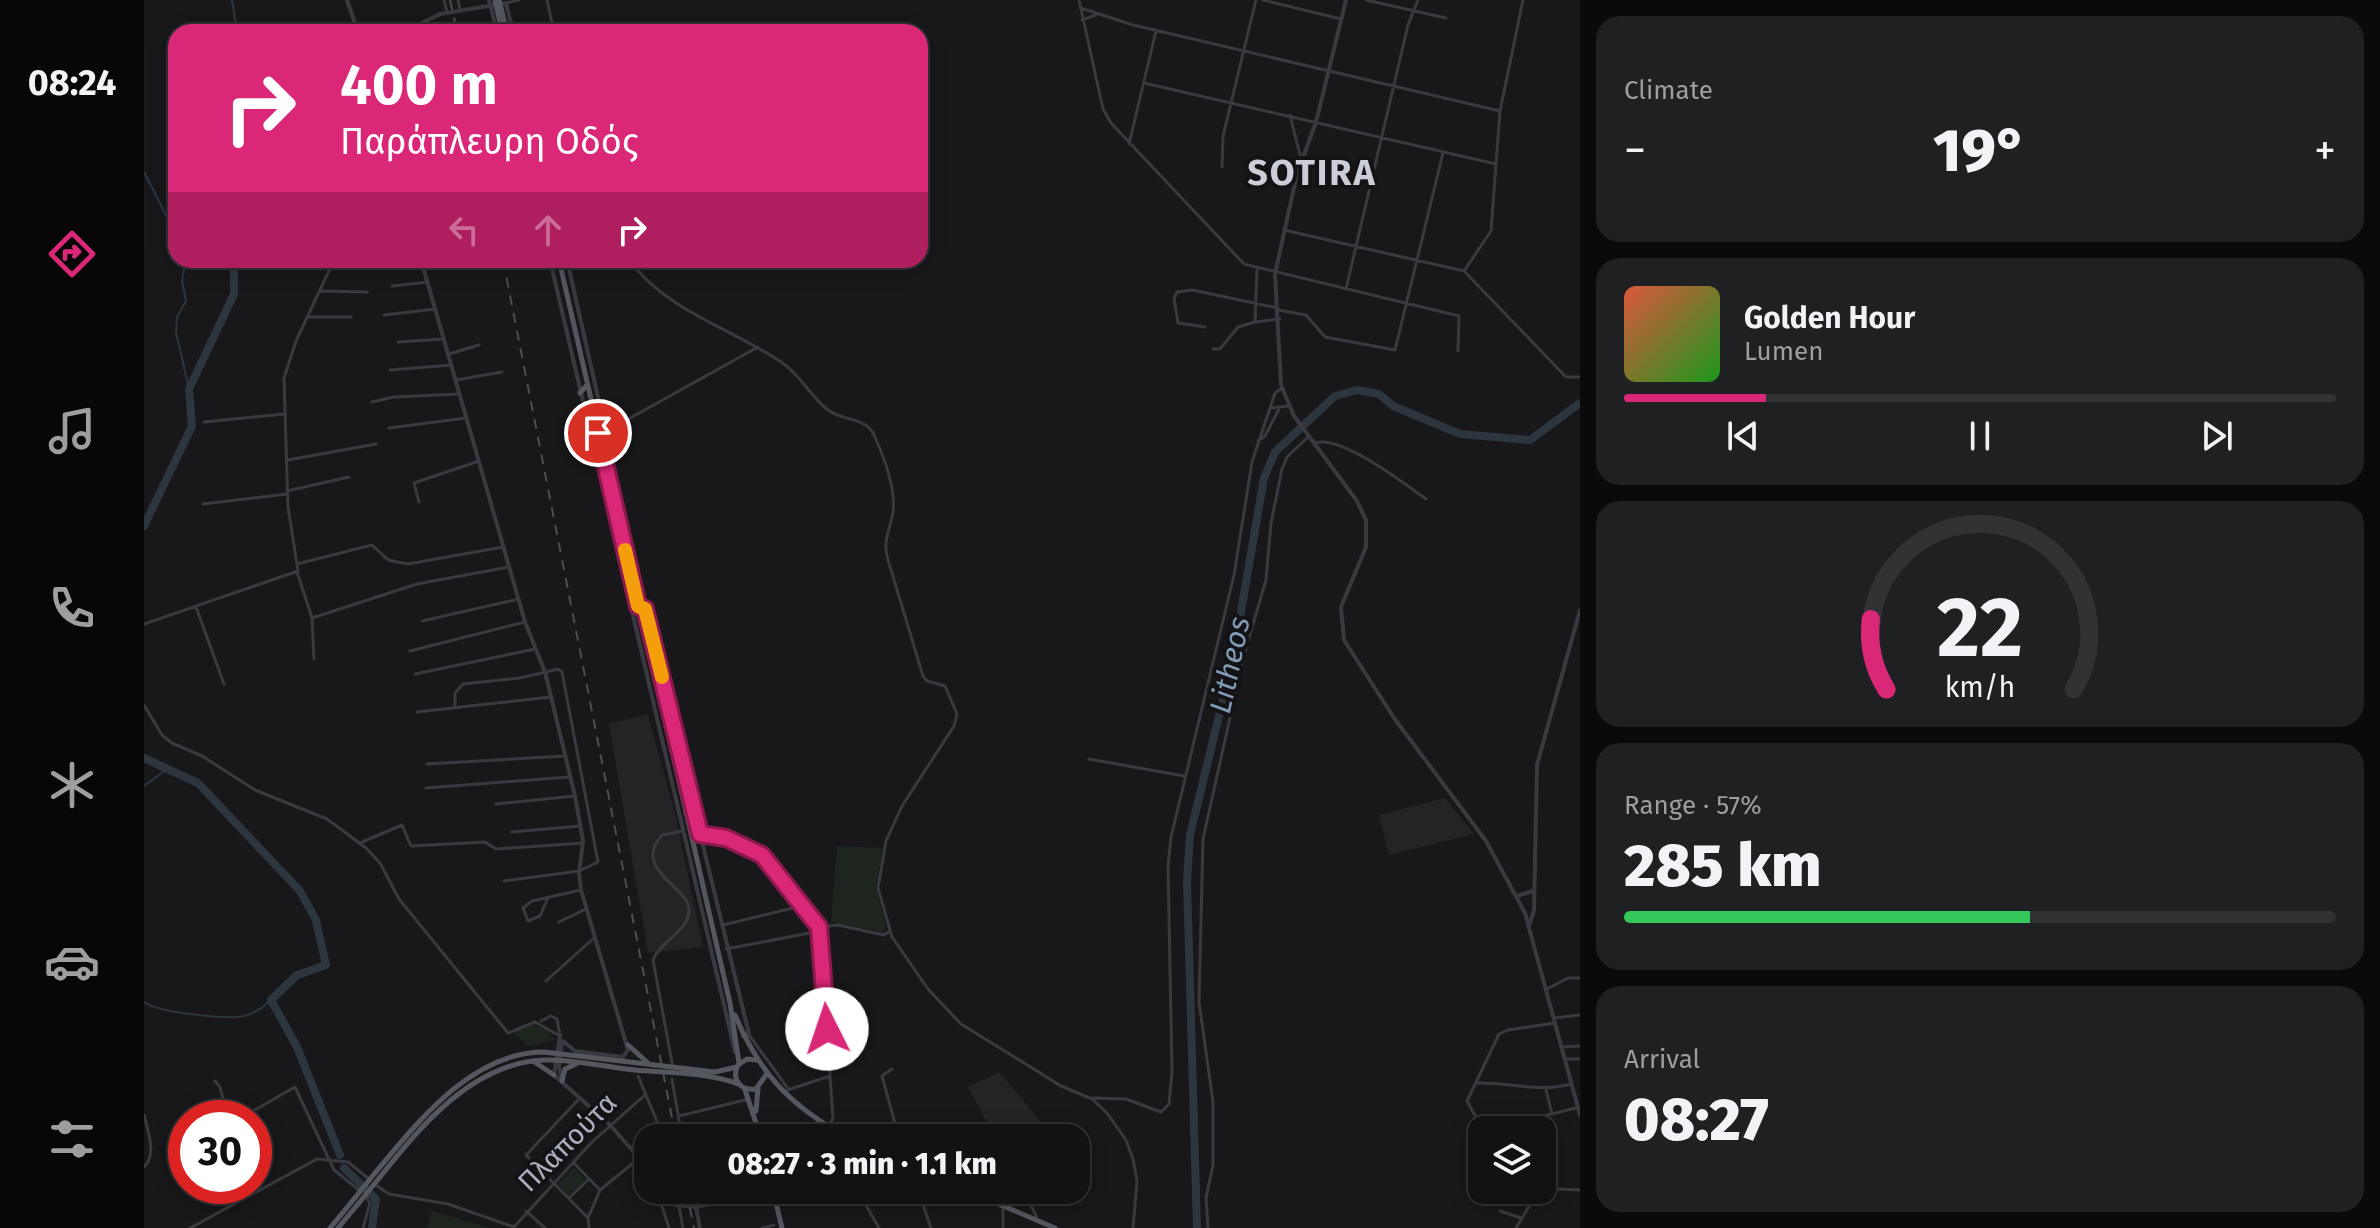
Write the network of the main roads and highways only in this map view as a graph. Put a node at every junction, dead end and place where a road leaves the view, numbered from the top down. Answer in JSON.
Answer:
{"nodes":[{"id":1,"x":498,"y":2,"type":"edge"},
{"id":2,"x":501,"y":24,"type":"edge"},
{"id":3,"x":561,"y":268,"type":"edge"},
{"id":4,"x":587,"y":385,"type":"junction"},
{"id":5,"x":580,"y":393,"type":"road end"},
{"id":6,"x":589,"y":430,"type":"road end"},
{"id":7,"x":598,"y":433,"type":"junction"},
{"id":8,"x":638,"y":606,"type":"junction"},
{"id":9,"x":645,"y":609,"type":"road end"},
{"id":10,"x":654,"y":645,"type":"road end"},
{"id":11,"x":649,"y":653,"type":"junction"},
{"id":12,"x":730,"y":1003,"type":"junction"},
{"id":13,"x":628,"y":1045,"type":"road end"},
{"id":14,"x":757,"y":1060,"type":"junction"},
{"id":15,"x":532,"y":1061,"type":"junction"},
{"id":16,"x":577,"y":1064,"type":"junction"},
{"id":17,"x":739,"y":1064,"type":"junction"},
{"id":18,"x":653,"y":1066,"type":"junction"},
{"id":19,"x":766,"y":1073,"type":"junction"},
{"id":20,"x":554,"y":1075,"type":"road end"},
{"id":21,"x":562,"y":1082,"type":"road end"},
{"id":22,"x":738,"y":1084,"type":"junction"},
{"id":23,"x":760,"y":1087,"type":"junction"},
{"id":24,"x":744,"y":1089,"type":"junction"},
{"id":25,"x":784,"y":1092,"type":"junction"},
{"id":26,"x":756,"y":1114,"type":"junction"},
{"id":27,"x":758,"y":1124,"type":"edge"},
{"id":28,"x":824,"y":1124,"type":"edge"},
{"id":29,"x":377,"y":1175,"type":"junction"},
{"id":30,"x":356,"y":1201,"type":"junction"},
{"id":31,"x":777,"y":1204,"type":"edge"},
{"id":32,"x":999,"y":1204,"type":"edge"},
{"id":33,"x":1053,"y":1227,"type":"edge"},
{"id":34,"x":330,"y":1228,"type":"edge"},
{"id":35,"x":338,"y":1228,"type":"edge"},
{"id":36,"x":782,"y":1228,"type":"edge"}],
"edges":[{"from":1,"to":2,"type":"main road"},
{"from":3,"to":4,"type":"main road"},
{"from":4,"to":5,"type":"main road"},
{"from":4,"to":7,"type":"main road"},
{"from":6,"to":7,"type":"main road"},
{"from":7,"to":8,"type":"main road"},
{"from":8,"to":9,"type":"main road"},
{"from":8,"to":11,"type":"main road"},
{"from":10,"to":11,"type":"main road"},
{"from":11,"to":12,"type":"main road"},
{"from":12,"to":14,"type":"main road"},
{"from":12,"to":17,"type":"main road"},
{"from":13,"to":18,"type":"main road"},
{"from":14,"to":17,"type":"main road"},
{"from":14,"to":19,"type":"main road"},
{"from":15,"to":16,"type":"main road"},
{"from":15,"to":20,"type":"main road"},
{"from":15,"to":29,"type":"main road"},
{"from":16,"to":21,"type":"main road"},
{"from":16,"to":22,"type":"main road"},
{"from":17,"to":18,"type":"main road"},
{"from":17,"to":22,"type":"main road"},
{"from":18,"to":29,"type":"main road"},
{"from":19,"to":23,"type":"main road"},
{"from":19,"to":25,"type":"main road"},
{"from":22,"to":24,"type":"main road"},
{"from":23,"to":24,"type":"main road"},
{"from":23,"to":25,"type":"main road"},
{"from":23,"to":26,"type":"main road"},
{"from":24,"to":26,"type":"main road"},
{"from":25,"to":28,"type":"main road"},
{"from":26,"to":27,"type":"main road"},
{"from":29,"to":30,"type":"main road","bridge":true},
{"from":30,"to":34,"type":"main road"},
{"from":30,"to":35,"type":"main road"},
{"from":31,"to":36,"type":"main road"},
{"from":32,"to":33,"type":"main road"}]}
